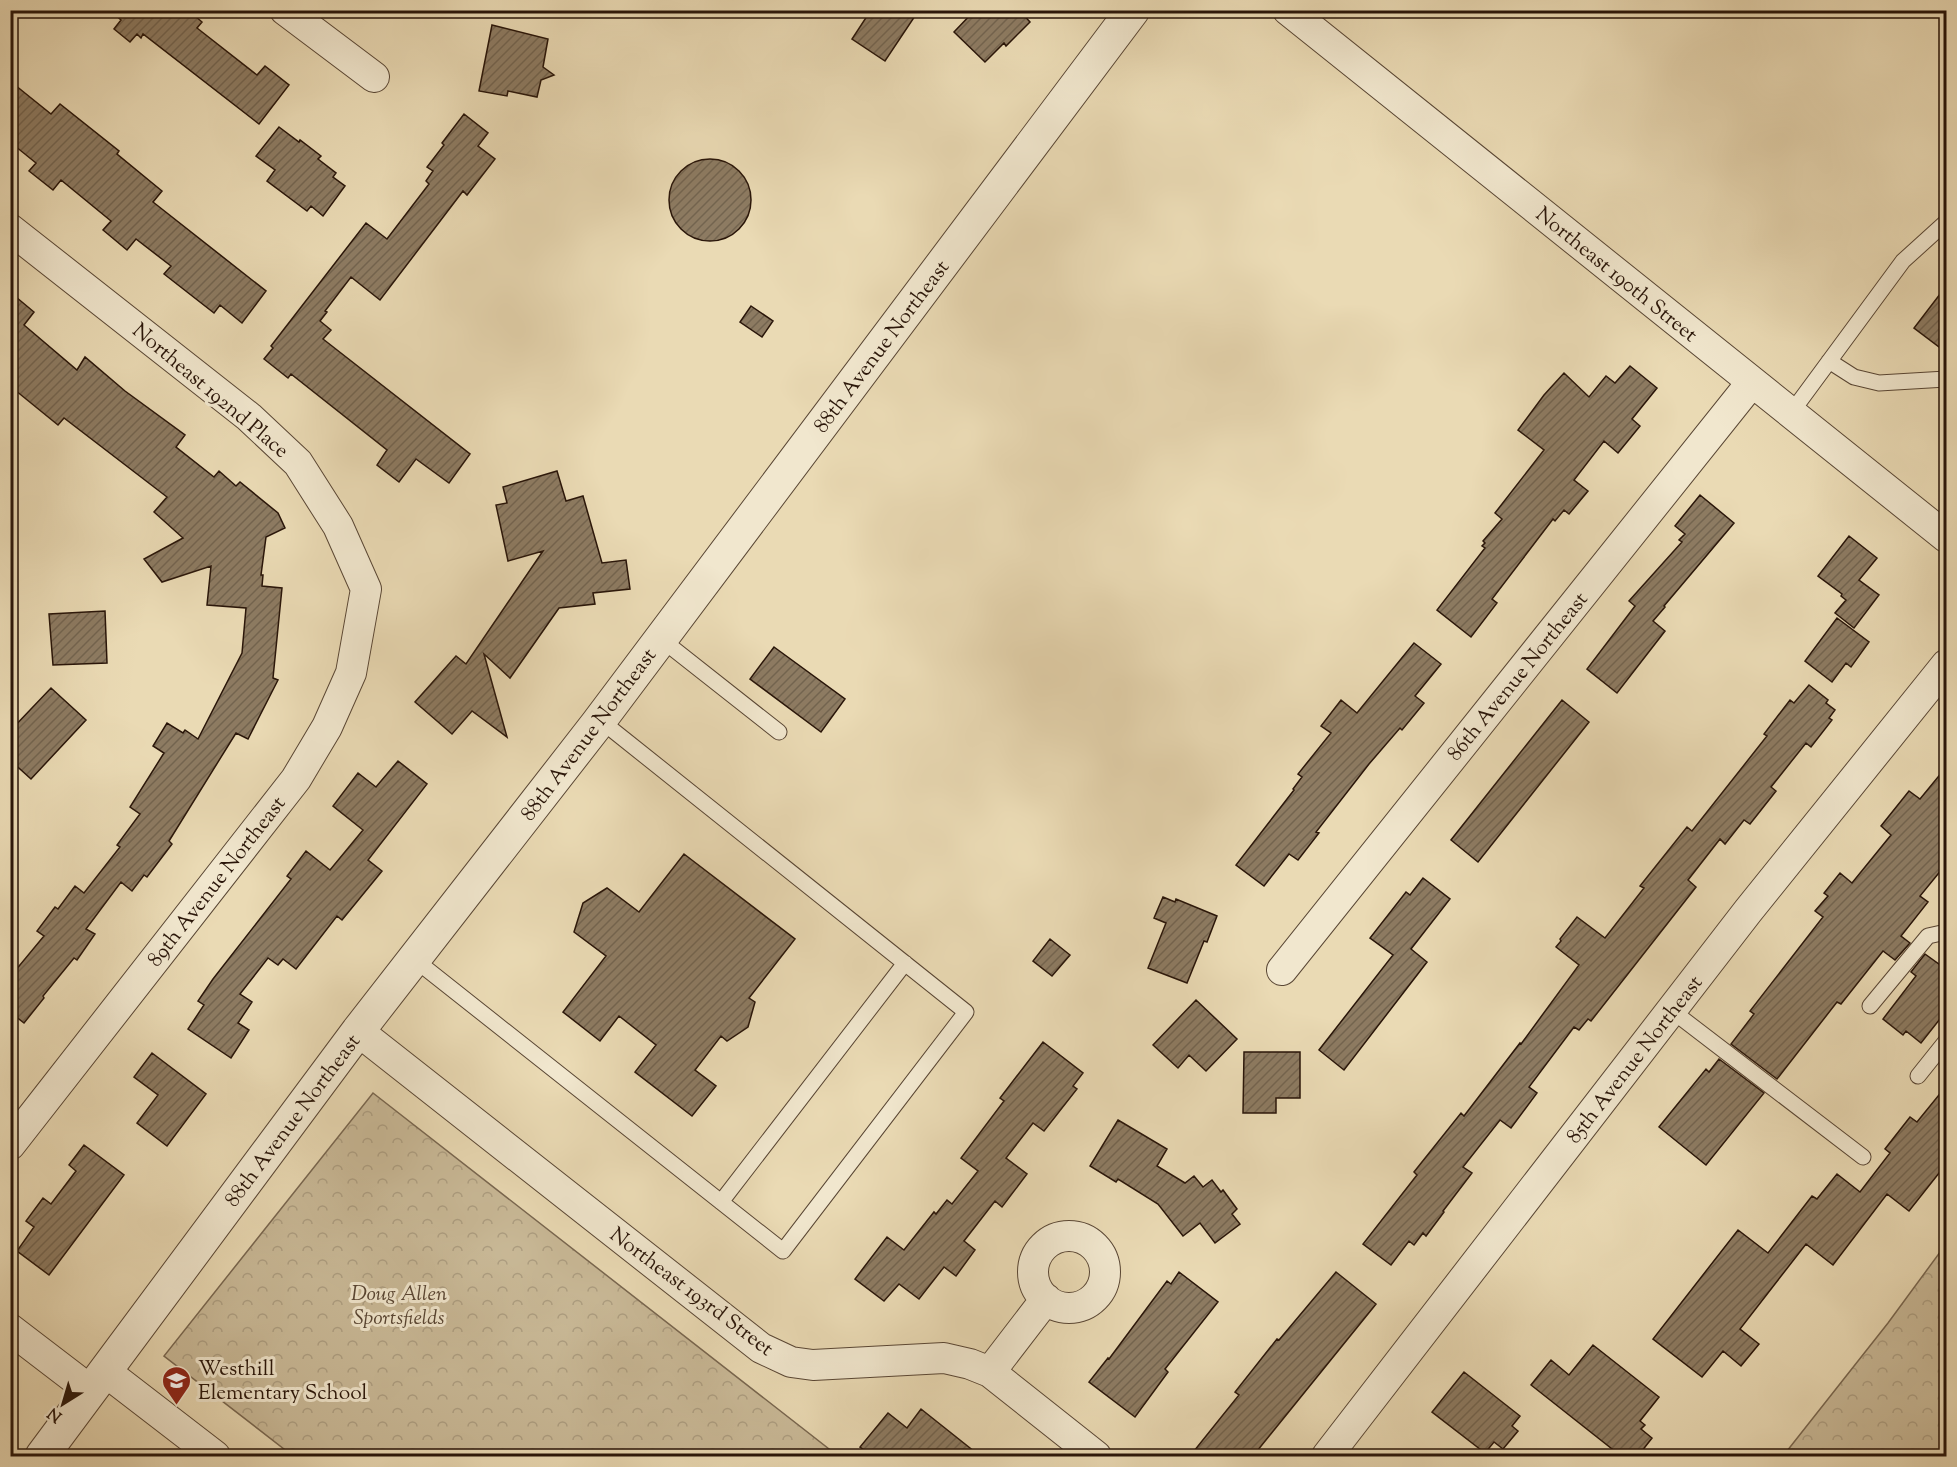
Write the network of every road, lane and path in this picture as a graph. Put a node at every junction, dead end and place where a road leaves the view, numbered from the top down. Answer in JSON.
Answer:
{"nodes":[{"id":1,"x":285,"y":10,"type":"edge"},
{"id":2,"x":1133,"y":10,"type":"edge"},
{"id":3,"x":1288,"y":10,"type":"edge"},
{"id":4,"x":374,"y":77,"type":"dead end"},
{"id":5,"x":1947,"y":222,"type":"edge"},
{"id":6,"x":10,"y":229,"type":"edge"},
{"id":7,"x":1828,"y":361,"type":"junction"},
{"id":8,"x":1947,"y":380,"type":"edge"},
{"id":9,"x":1752,"y":382,"type":"junction"},
{"id":10,"x":1791,"y":413,"type":"junction"},
{"id":11,"x":1947,"y":537,"type":"edge"},
{"id":12,"x":366,"y":589,"type":"joint"},
{"id":13,"x":661,"y":639,"type":"junction"},
{"id":14,"x":1947,"y":665,"type":"edge"},
{"id":15,"x":600,"y":720,"type":"junction"},
{"id":16,"x":779,"y":732,"type":"dead end"},
{"id":17,"x":1947,"y":932,"type":"edge"},
{"id":18,"x":414,"y":959,"type":"junction"},
{"id":19,"x":905,"y":963,"type":"junction"},
{"id":20,"x":1282,"y":970,"type":"dead end"},
{"id":21,"x":1870,"y":1006,"type":"dead end"},
{"id":22,"x":1671,"y":1010,"type":"junction"},
{"id":23,"x":358,"y":1031,"type":"junction"},
{"id":24,"x":1947,"y":1041,"type":"edge"},
{"id":25,"x":1918,"y":1076,"type":"dead end"},
{"id":26,"x":10,"y":1145,"type":"edge"},
{"id":27,"x":1863,"y":1157,"type":"dead end"},
{"id":28,"x":721,"y":1202,"type":"junction"},
{"id":29,"x":1046,"y":1299,"type":"dead end"},
{"id":30,"x":10,"y":1329,"type":"edge"},
{"id":31,"x":990,"y":1372,"type":"junction"},
{"id":32,"x":98,"y":1382,"type":"junction"},
{"id":33,"x":42,"y":1456,"type":"edge"},
{"id":34,"x":215,"y":1456,"type":"edge"},
{"id":35,"x":1096,"y":1456,"type":"edge"},
{"id":36,"x":1327,"y":1456,"type":"edge"}],
"edges":[{"from":1,"to":4,"type":"street"},
{"from":2,"to":13,"type":"street","name":"88th Avenue Northeast"},
{"from":3,"to":9,"type":"street","name":"Northeast 190th Street"},
{"from":5,"to":7,"type":"lane"},
{"from":6,"to":12,"type":"street","name":"Northeast 192nd Place"},
{"from":7,"to":8,"type":"lane"},
{"from":7,"to":10,"type":"lane"},
{"from":9,"to":10,"type":"street","name":"Northeast 190th Street"},
{"from":9,"to":20,"type":"street","name":"86th Avenue Northeast"},
{"from":10,"to":11,"type":"street","name":"Northeast 190th Street"},
{"from":12,"to":26,"type":"street","name":"89th Avenue Northeast"},
{"from":13,"to":15,"type":"street","name":"88th Avenue Northeast"},
{"from":13,"to":16,"type":"lane"},
{"from":14,"to":22,"type":"street","name":"85th Avenue Northeast"},
{"from":15,"to":18,"type":"street","name":"88th Avenue Northeast"},
{"from":15,"to":19,"type":"lane"},
{"from":17,"to":21,"type":"lane"},
{"from":18,"to":23,"type":"street","name":"88th Avenue Northeast"},
{"from":18,"to":28,"type":"lane"},
{"from":19,"to":28,"type":"lane"},
{"from":19,"to":28,"type":"lane"},
{"from":22,"to":27,"type":"lane"},
{"from":22,"to":36,"type":"street","name":"85th Avenue Northeast"},
{"from":23,"to":31,"type":"street","name":"Northeast 193rd Street"},
{"from":23,"to":32,"type":"street","name":"88th Avenue Northeast"},
{"from":24,"to":25,"type":"lane"},
{"from":29,"to":31,"type":"street"},
{"from":30,"to":32,"type":"street"},
{"from":31,"to":35,"type":"street","name":"Northeast 193rd Street"},
{"from":32,"to":33,"type":"street","name":"88th Avenue Northeast"},
{"from":32,"to":34,"type":"street"}]}
